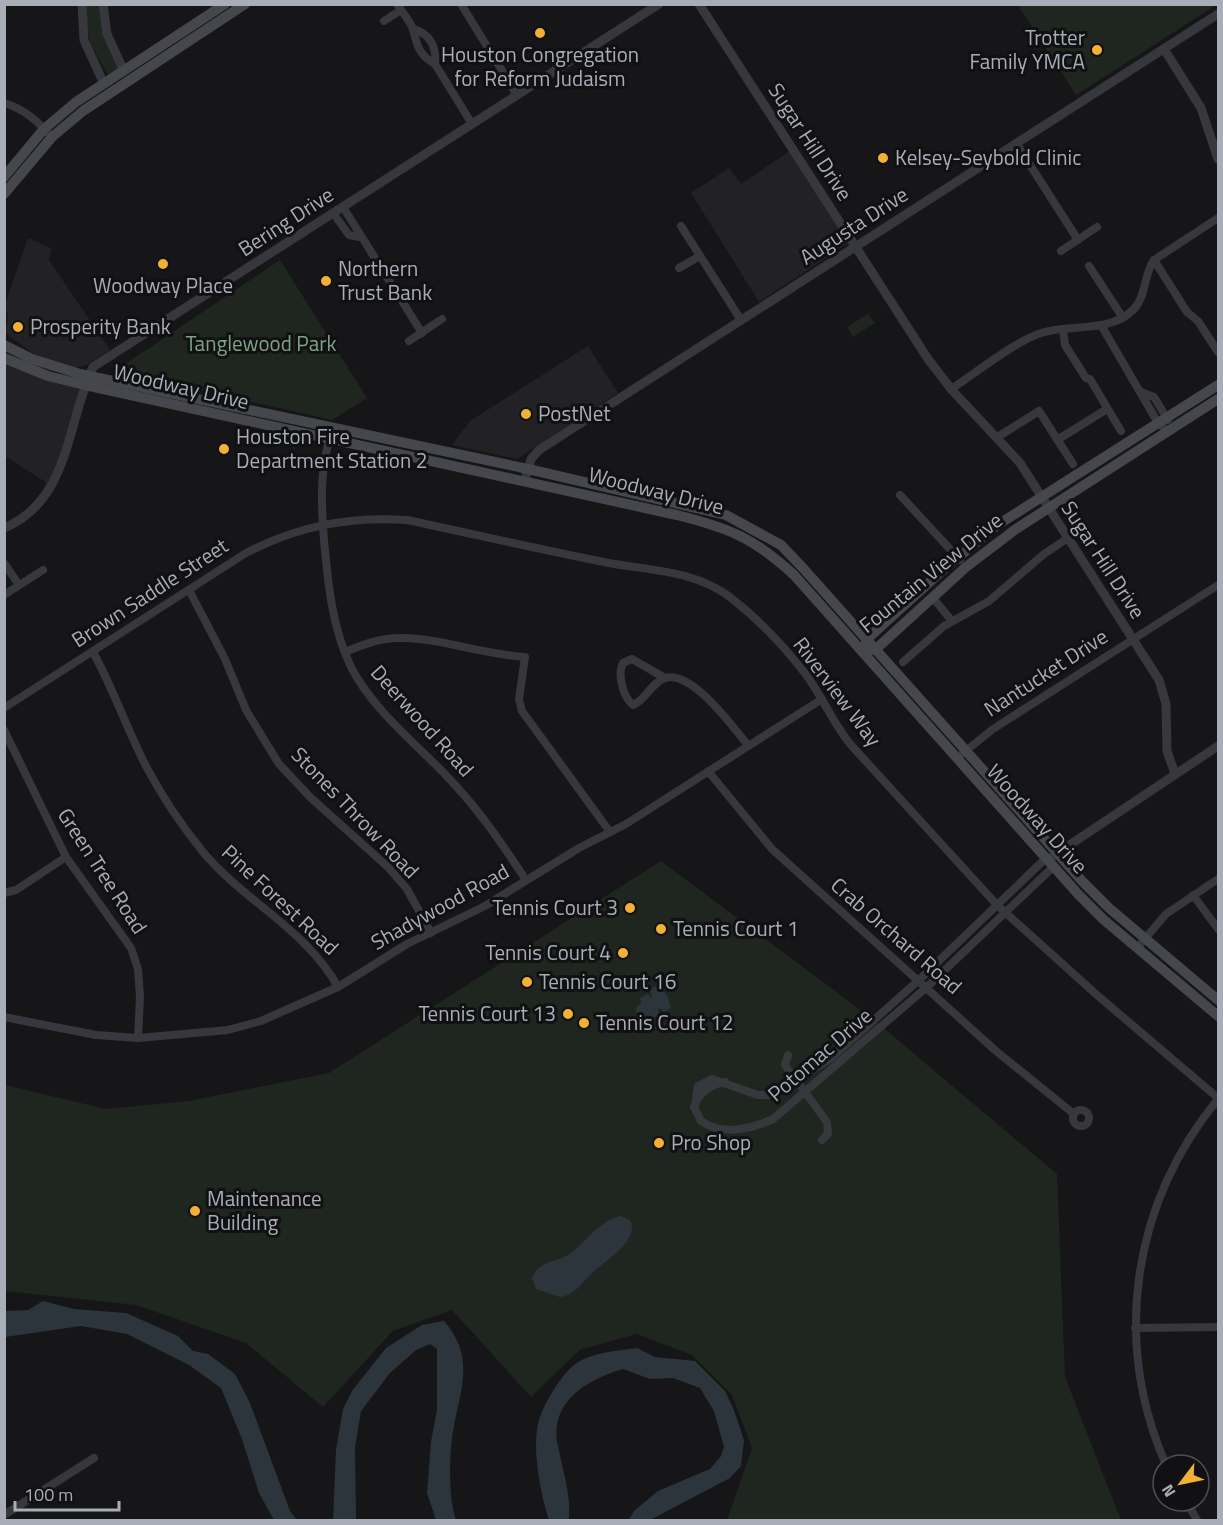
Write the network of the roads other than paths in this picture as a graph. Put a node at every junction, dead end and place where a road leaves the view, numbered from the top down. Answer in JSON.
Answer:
{"nodes":[{"id":1,"x":82,"y":4,"type":"edge"},
{"id":2,"x":103,"y":4,"type":"edge"},
{"id":3,"x":225,"y":4,"type":"edge"},
{"id":4,"x":245,"y":4,"type":"edge"},
{"id":5,"x":461,"y":4,"type":"edge"},
{"id":6,"x":659,"y":4,"type":"edge"},
{"id":7,"x":699,"y":4,"type":"edge"},
{"id":8,"x":399,"y":7,"type":"edge"},
{"id":9,"x":1218,"y":14,"type":"edge"},
{"id":10,"x":384,"y":21,"type":"dead end"},
{"id":11,"x":413,"y":29,"type":"junction"},
{"id":12,"x":1164,"y":49,"type":"junction"},
{"id":13,"x":435,"y":64,"type":"junction"},
{"id":14,"x":126,"y":74,"type":"junction"},
{"id":15,"x":106,"y":87,"type":"junction"},
{"id":16,"x":518,"y":95,"type":"junction"},
{"id":17,"x":4,"y":103,"type":"edge"},
{"id":18,"x":472,"y":124,"type":"junction"},
{"id":19,"x":48,"y":133,"type":"junction"},
{"id":20,"x":1016,"y":143,"type":"junction"},
{"id":21,"x":1218,"y":159,"type":"edge"},
{"id":22,"x":4,"y":177,"type":"edge"},
{"id":23,"x":4,"y":195,"type":"edge"},
{"id":24,"x":343,"y":207,"type":"junction"},
{"id":25,"x":333,"y":213,"type":"junction"},
{"id":26,"x":1218,"y":218,"type":"edge"},
{"id":27,"x":681,"y":226,"type":"dead end"},
{"id":28,"x":1097,"y":227,"type":"dead end"},
{"id":29,"x":360,"y":237,"type":"junction"},
{"id":30,"x":1078,"y":240,"type":"junction"},
{"id":31,"x":856,"y":246,"type":"junction"},
{"id":32,"x":1061,"y":251,"type":"dead end"},
{"id":33,"x":700,"y":256,"type":"junction"},
{"id":34,"x":1154,"y":260,"type":"junction"},
{"id":35,"x":1089,"y":266,"type":"dead end"},
{"id":36,"x":679,"y":268,"type":"dead end"},
{"id":37,"x":1123,"y":318,"type":"junction"},
{"id":38,"x":442,"y":319,"type":"dead end"},
{"id":39,"x":741,"y":320,"type":"junction"},
{"id":40,"x":1101,"y":326,"type":"junction"},
{"id":41,"x":1063,"y":330,"type":"junction"},
{"id":42,"x":422,"y":333,"type":"junction"},
{"id":43,"x":1215,"y":339,"type":"edge"},
{"id":44,"x":409,"y":341,"type":"dead end"},
{"id":45,"x":4,"y":345,"type":"edge"},
{"id":46,"x":1218,"y":352,"type":"edge"},
{"id":47,"x":4,"y":358,"type":"edge"},
{"id":48,"x":87,"y":380,"type":"junction"},
{"id":49,"x":1218,"y":385,"type":"edge"},
{"id":50,"x":951,"y":389,"type":"junction"},
{"id":51,"x":1141,"y":392,"type":"junction"},
{"id":52,"x":1218,"y":399,"type":"edge"},
{"id":53,"x":231,"y":405,"type":"junction"},
{"id":54,"x":1107,"y":409,"type":"junction"},
{"id":55,"x":260,"y":412,"type":"junction"},
{"id":56,"x":1168,"y":417,"type":"junction"},
{"id":57,"x":228,"y":418,"type":"junction"},
{"id":58,"x":1158,"y":423,"type":"junction"},
{"id":59,"x":257,"y":424,"type":"junction"},
{"id":60,"x":334,"y":428,"type":"junction"},
{"id":61,"x":1121,"y":431,"type":"dead end"},
{"id":62,"x":1168,"y":431,"type":"junction"},
{"id":63,"x":996,"y":438,"type":"junction"},
{"id":64,"x":329,"y":440,"type":"junction"},
{"id":65,"x":1057,"y":440,"type":"junction"},
{"id":66,"x":434,"y":456,"type":"junction"},
{"id":67,"x":1073,"y":464,"type":"dead end"},
{"id":68,"x":526,"y":475,"type":"junction"},
{"id":69,"x":629,"y":492,"type":"junction"},
{"id":70,"x":900,"y":495,"type":"dead end"},
{"id":71,"x":1041,"y":497,"type":"junction"},
{"id":72,"x":626,"y":503,"type":"junction"},
{"id":73,"x":1048,"y":508,"type":"junction"},
{"id":74,"x":322,"y":523,"type":"junction"},
{"id":75,"x":4,"y":528,"type":"edge"},
{"id":76,"x":1068,"y":538,"type":"junction"},
{"id":77,"x":957,"y":557,"type":"junction"},
{"id":78,"x":4,"y":563,"type":"edge"},
{"id":79,"x":966,"y":567,"type":"junction"},
{"id":80,"x":803,"y":568,"type":"junction"},
{"id":81,"x":43,"y":570,"type":"dead end"},
{"id":82,"x":794,"y":575,"type":"junction"},
{"id":83,"x":19,"y":585,"type":"junction"},
{"id":84,"x":1218,"y":585,"type":"edge"},
{"id":85,"x":189,"y":590,"type":"junction"},
{"id":86,"x":4,"y":595,"type":"edge"},
{"id":87,"x":933,"y":598,"type":"junction"},
{"id":88,"x":952,"y":621,"type":"junction"},
{"id":89,"x":867,"y":639,"type":"junction"},
{"id":90,"x":1133,"y":639,"type":"junction"},
{"id":91,"x":876,"y":649,"type":"junction"},
{"id":92,"x":862,"y":651,"type":"junction"},
{"id":93,"x":93,"y":652,"type":"junction"},
{"id":94,"x":345,"y":652,"type":"junction"},
{"id":95,"x":903,"y":662,"type":"dead end"},
{"id":96,"x":665,"y":678,"type":"junction"},
{"id":97,"x":822,"y":699,"type":"junction"},
{"id":98,"x":4,"y":708,"type":"edge"},
{"id":99,"x":4,"y":730,"type":"edge"},
{"id":100,"x":747,"y":744,"type":"junction"},
{"id":101,"x":1218,"y":746,"type":"edge"},
{"id":102,"x":961,"y":754,"type":"junction"},
{"id":103,"x":708,"y":771,"type":"junction"},
{"id":104,"x":1175,"y":774,"type":"junction"},
{"id":105,"x":610,"y":832,"type":"junction"},
{"id":106,"x":1059,"y":854,"type":"junction"},
{"id":107,"x":66,"y":857,"type":"junction"},
{"id":108,"x":1049,"y":863,"type":"junction"},
{"id":109,"x":1218,"y":879,"type":"edge"},
{"id":110,"x":526,"y":880,"type":"junction"},
{"id":111,"x":4,"y":893,"type":"edge"},
{"id":112,"x":1192,"y":895,"type":"junction"},
{"id":113,"x":998,"y":906,"type":"junction"},
{"id":114,"x":1006,"y":913,"type":"junction"},
{"id":115,"x":1218,"y":929,"type":"edge"},
{"id":116,"x":431,"y":933,"type":"junction"},
{"id":117,"x":1146,"y":938,"type":"junction"},
{"id":118,"x":1137,"y":948,"type":"junction"},
{"id":119,"x":919,"y":980,"type":"junction"},
{"id":120,"x":338,"y":987,"type":"junction"},
{"id":121,"x":927,"y":987,"type":"junction"},
{"id":122,"x":1218,"y":1000,"type":"edge"},
{"id":123,"x":1218,"y":1016,"type":"edge"},
{"id":124,"x":4,"y":1017,"type":"edge"},
{"id":125,"x":138,"y":1038,"type":"junction"},
{"id":126,"x":788,"y":1054,"type":"dead end"},
{"id":127,"x":795,"y":1080,"type":"junction"},
{"id":128,"x":806,"y":1095,"type":"junction"},
{"id":129,"x":1218,"y":1098,"type":"edge"},
{"id":130,"x":1074,"y":1114,"type":"dead end"},
{"id":131,"x":1218,"y":1327,"type":"edge"},
{"id":132,"x":1135,"y":1328,"type":"junction"},
{"id":133,"x":1161,"y":1453,"type":"edge"},
{"id":134,"x":94,"y":1458,"type":"dead end"},
{"id":135,"x":4,"y":1515,"type":"edge"}],
"edges":[{"from":1,"to":15,"type":"street"},
{"from":2,"to":14,"type":"street"},
{"from":3,"to":14,"type":"main road"},
{"from":4,"to":14,"type":"main road"},
{"from":5,"to":16,"type":"street"},
{"from":6,"to":16,"type":"street","name":"Bering Drive"},
{"from":7,"to":31,"type":"street","name":"Sugar Hill Drive"},
{"from":8,"to":10,"type":"street"},
{"from":8,"to":11,"type":"street"},
{"from":9,"to":12,"type":"street","name":"Augusta Drive"},
{"from":11,"to":13,"type":"street"},
{"from":11,"to":13,"type":"street"},
{"from":12,"to":20,"type":"street","name":"Augusta Drive"},
{"from":12,"to":21,"type":"street"},
{"from":13,"to":18,"type":"street"},
{"from":14,"to":15,"type":"main road"},
{"from":15,"to":19,"type":"main road"},
{"from":16,"to":18,"type":"street","name":"Bering Drive"},
{"from":17,"to":19,"type":"street"},
{"from":18,"to":24,"type":"street","name":"Bering Drive"},
{"from":19,"to":22,"type":"main road"},
{"from":19,"to":23,"type":"main road"},
{"from":20,"to":30,"type":"street"},
{"from":20,"to":31,"type":"street","name":"Augusta Drive"},
{"from":24,"to":25,"type":"street","name":"Bering Drive"},
{"from":24,"to":29,"type":"street"},
{"from":25,"to":29,"type":"street"},
{"from":25,"to":48,"type":"street","name":"Bering Drive"},
{"from":26,"to":34,"type":"street"},
{"from":27,"to":33,"type":"street"},
{"from":28,"to":30,"type":"street"},
{"from":29,"to":42,"type":"street"},
{"from":30,"to":32,"type":"street"},
{"from":31,"to":39,"type":"street","name":"Augusta Drive"},
{"from":31,"to":50,"type":"street","name":"Sugar Hill Drive"},
{"from":33,"to":36,"type":"street"},
{"from":33,"to":39,"type":"street"},
{"from":34,"to":37,"type":"street"},
{"from":34,"to":43,"type":"street"},
{"from":35,"to":37,"type":"street"},
{"from":37,"to":40,"type":"street"},
{"from":38,"to":42,"type":"street"},
{"from":39,"to":68,"type":"street","name":"Augusta Drive"},
{"from":40,"to":41,"type":"street"},
{"from":40,"to":51,"type":"street"},
{"from":41,"to":50,"type":"street"},
{"from":41,"to":54,"type":"street"},
{"from":42,"to":44,"type":"street"},
{"from":43,"to":46,"type":"street"},
{"from":45,"to":48,"type":"main road","name":"Woodway Drive"},
{"from":47,"to":48,"type":"main road","name":"Woodway Drive"},
{"from":48,"to":53,"type":"main road","name":"Woodway Drive"},
{"from":48,"to":57,"type":"main road","name":"Woodway Drive"},
{"from":48,"to":75,"type":"street"},
{"from":49,"to":56,"type":"main road","name":"Fountain View Drive"},
{"from":50,"to":63,"type":"street","name":"Sugar Hill Drive"},
{"from":51,"to":56,"type":"street"},
{"from":51,"to":58,"type":"street"},
{"from":52,"to":62,"type":"main road","name":"Fountain View Drive"},
{"from":53,"to":55,"type":"main road","name":"Woodway Drive"},
{"from":53,"to":57,"type":"main road"},
{"from":54,"to":61,"type":"street"},
{"from":54,"to":65,"type":"street"},
{"from":55,"to":59,"type":"main road"},
{"from":55,"to":60,"type":"main road","name":"Woodway Drive"},
{"from":56,"to":58,"type":"main road","name":"Fountain View Drive"},
{"from":56,"to":62,"type":"street"},
{"from":57,"to":59,"type":"main road","name":"Woodway Drive"},
{"from":58,"to":62,"type":"street"},
{"from":58,"to":71,"type":"main road","name":"Fountain View Drive"},
{"from":59,"to":64,"type":"main road","name":"Woodway Drive"},
{"from":60,"to":64,"type":"street","name":"Deerwood Road"},
{"from":60,"to":66,"type":"main road","name":"Woodway Drive"},
{"from":62,"to":73,"type":"main road","name":"Fountain View Drive"},
{"from":63,"to":65,"type":"street"},
{"from":63,"to":71,"type":"street","name":"Sugar Hill Drive"},
{"from":64,"to":66,"type":"main road","name":"Woodway Drive"},
{"from":64,"to":74,"type":"street","name":"Deerwood Road"},
{"from":65,"to":67,"type":"street"},
{"from":66,"to":68,"type":"main road","name":"Woodway Drive"},
{"from":68,"to":69,"type":"main road","name":"Woodway Drive"},
{"from":68,"to":72,"type":"main road","name":"Woodway Drive"},
{"from":69,"to":72,"type":"main road"},
{"from":69,"to":80,"type":"main road","name":"Woodway Drive"},
{"from":70,"to":77,"type":"street"},
{"from":71,"to":73,"type":"street","name":"Sugar Hill Drive"},
{"from":71,"to":77,"type":"main road","name":"Fountain View Drive"},
{"from":72,"to":82,"type":"main road","name":"Woodway Drive"},
{"from":73,"to":76,"type":"street","name":"Sugar Hill Drive"},
{"from":73,"to":79,"type":"main road","name":"Fountain View Drive"},
{"from":74,"to":85,"type":"street","name":"Brown Saddle Street"},
{"from":74,"to":94,"type":"street","name":"Deerwood Road"},
{"from":74,"to":97,"type":"street","name":"Riverview Way"},
{"from":76,"to":88,"type":"street"},
{"from":76,"to":90,"type":"street","name":"Sugar Hill Drive"},
{"from":77,"to":79,"type":"street"},
{"from":77,"to":89,"type":"main road","name":"Fountain View Drive"},
{"from":78,"to":83,"type":"street"},
{"from":79,"to":87,"type":"main road","name":"Fountain View Drive"},
{"from":80,"to":82,"type":"main road"},
{"from":80,"to":89,"type":"main road","name":"Woodway Drive"},
{"from":81,"to":83,"type":"street"},
{"from":82,"to":92,"type":"main road","name":"Woodway Drive"},
{"from":83,"to":86,"type":"street"},
{"from":84,"to":90,"type":"street","name":"Nantucket Drive"},
{"from":85,"to":93,"type":"street","name":"Brown Saddle Street"},
{"from":85,"to":116,"type":"street","name":"Stones Throw Road"},
{"from":87,"to":88,"type":"street"},
{"from":87,"to":91,"type":"main road","name":"Fountain View Drive"},
{"from":88,"to":95,"type":"street"},
{"from":89,"to":91,"type":"main road","name":"Woodway Drive"},
{"from":89,"to":92,"type":"main road","name":"Fountain View Drive"},
{"from":90,"to":102,"type":"street","name":"Nantucket Drive"},
{"from":90,"to":104,"type":"street","name":"Sugar Hill Drive"},
{"from":91,"to":92,"type":"main road","name":"Fountain View Drive"},
{"from":91,"to":102,"type":"main road","name":"Woodway Drive"},
{"from":92,"to":102,"type":"main road","name":"Woodway Drive"},
{"from":93,"to":98,"type":"street","name":"Brown Saddle Street"},
{"from":93,"to":120,"type":"street","name":"Pine Forest Road"},
{"from":94,"to":105,"type":"street"},
{"from":94,"to":110,"type":"street","name":"Deerwood Road"},
{"from":96,"to":96,"type":"street"},
{"from":96,"to":100,"type":"street"},
{"from":97,"to":100,"type":"street","name":"Shadywood Road"},
{"from":97,"to":113,"type":"street","name":"Riverview Way"},
{"from":99,"to":107,"type":"street","name":"Green Tree Road"},
{"from":100,"to":103,"type":"street","name":"Shadywood Road"},
{"from":101,"to":104,"type":"street","name":"Potomac Drive"},
{"from":102,"to":106,"type":"main road","name":"Woodway Drive"},
{"from":102,"to":108,"type":"main road","name":"Woodway Drive"},
{"from":103,"to":105,"type":"street","name":"Shadywood Road"},
{"from":103,"to":119,"type":"street","name":"Crab Orchard Road"},
{"from":104,"to":106,"type":"street","name":"Potomac Drive"},
{"from":105,"to":110,"type":"street","name":"Shadywood Road"},
{"from":106,"to":108,"type":"street","name":"Potomac Drive"},
{"from":106,"to":117,"type":"main road","name":"Woodway Drive"},
{"from":107,"to":111,"type":"street"},
{"from":107,"to":125,"type":"street","name":"Green Tree Road"},
{"from":108,"to":113,"type":"street","name":"Potomac Drive"},
{"from":108,"to":114,"type":"street","name":"Potomac Drive"},
{"from":108,"to":118,"type":"main road","name":"Woodway Drive"},
{"from":109,"to":112,"type":"street"},
{"from":110,"to":116,"type":"street","name":"Shadywood Road"},
{"from":112,"to":115,"type":"street"},
{"from":112,"to":117,"type":"street"},
{"from":113,"to":114,"type":"street","name":"Riverview Way"},
{"from":113,"to":119,"type":"street","name":"Potomac Drive"},
{"from":114,"to":121,"type":"street","name":"Potomac Drive"},
{"from":114,"to":129,"type":"street","name":"Riverview Way"},
{"from":116,"to":120,"type":"street","name":"Shadywood Road"},
{"from":117,"to":118,"type":"street"},
{"from":117,"to":122,"type":"main road","name":"Woodway Drive"},
{"from":118,"to":123,"type":"main road","name":"Woodway Drive"},
{"from":119,"to":121,"type":"street","name":"Crab Orchard Road"},
{"from":119,"to":127,"type":"street","name":"Potomac Drive"},
{"from":120,"to":125,"type":"street","name":"Shadywood Road"},
{"from":121,"to":128,"type":"street","name":"Potomac Drive"},
{"from":121,"to":130,"type":"street","name":"Crab Orchard Road"},
{"from":124,"to":125,"type":"street","name":"Shadywood Road"},
{"from":126,"to":127,"type":"street"},
{"from":127,"to":128,"type":"street"},
{"from":127,"to":128,"type":"street","name":"Potomac Drive"},
{"from":128,"to":128,"type":"street"},
{"from":129,"to":132,"type":"street"},
{"from":131,"to":132,"type":"street"},
{"from":132,"to":133,"type":"street"},
{"from":134,"to":135,"type":"street"}]}
